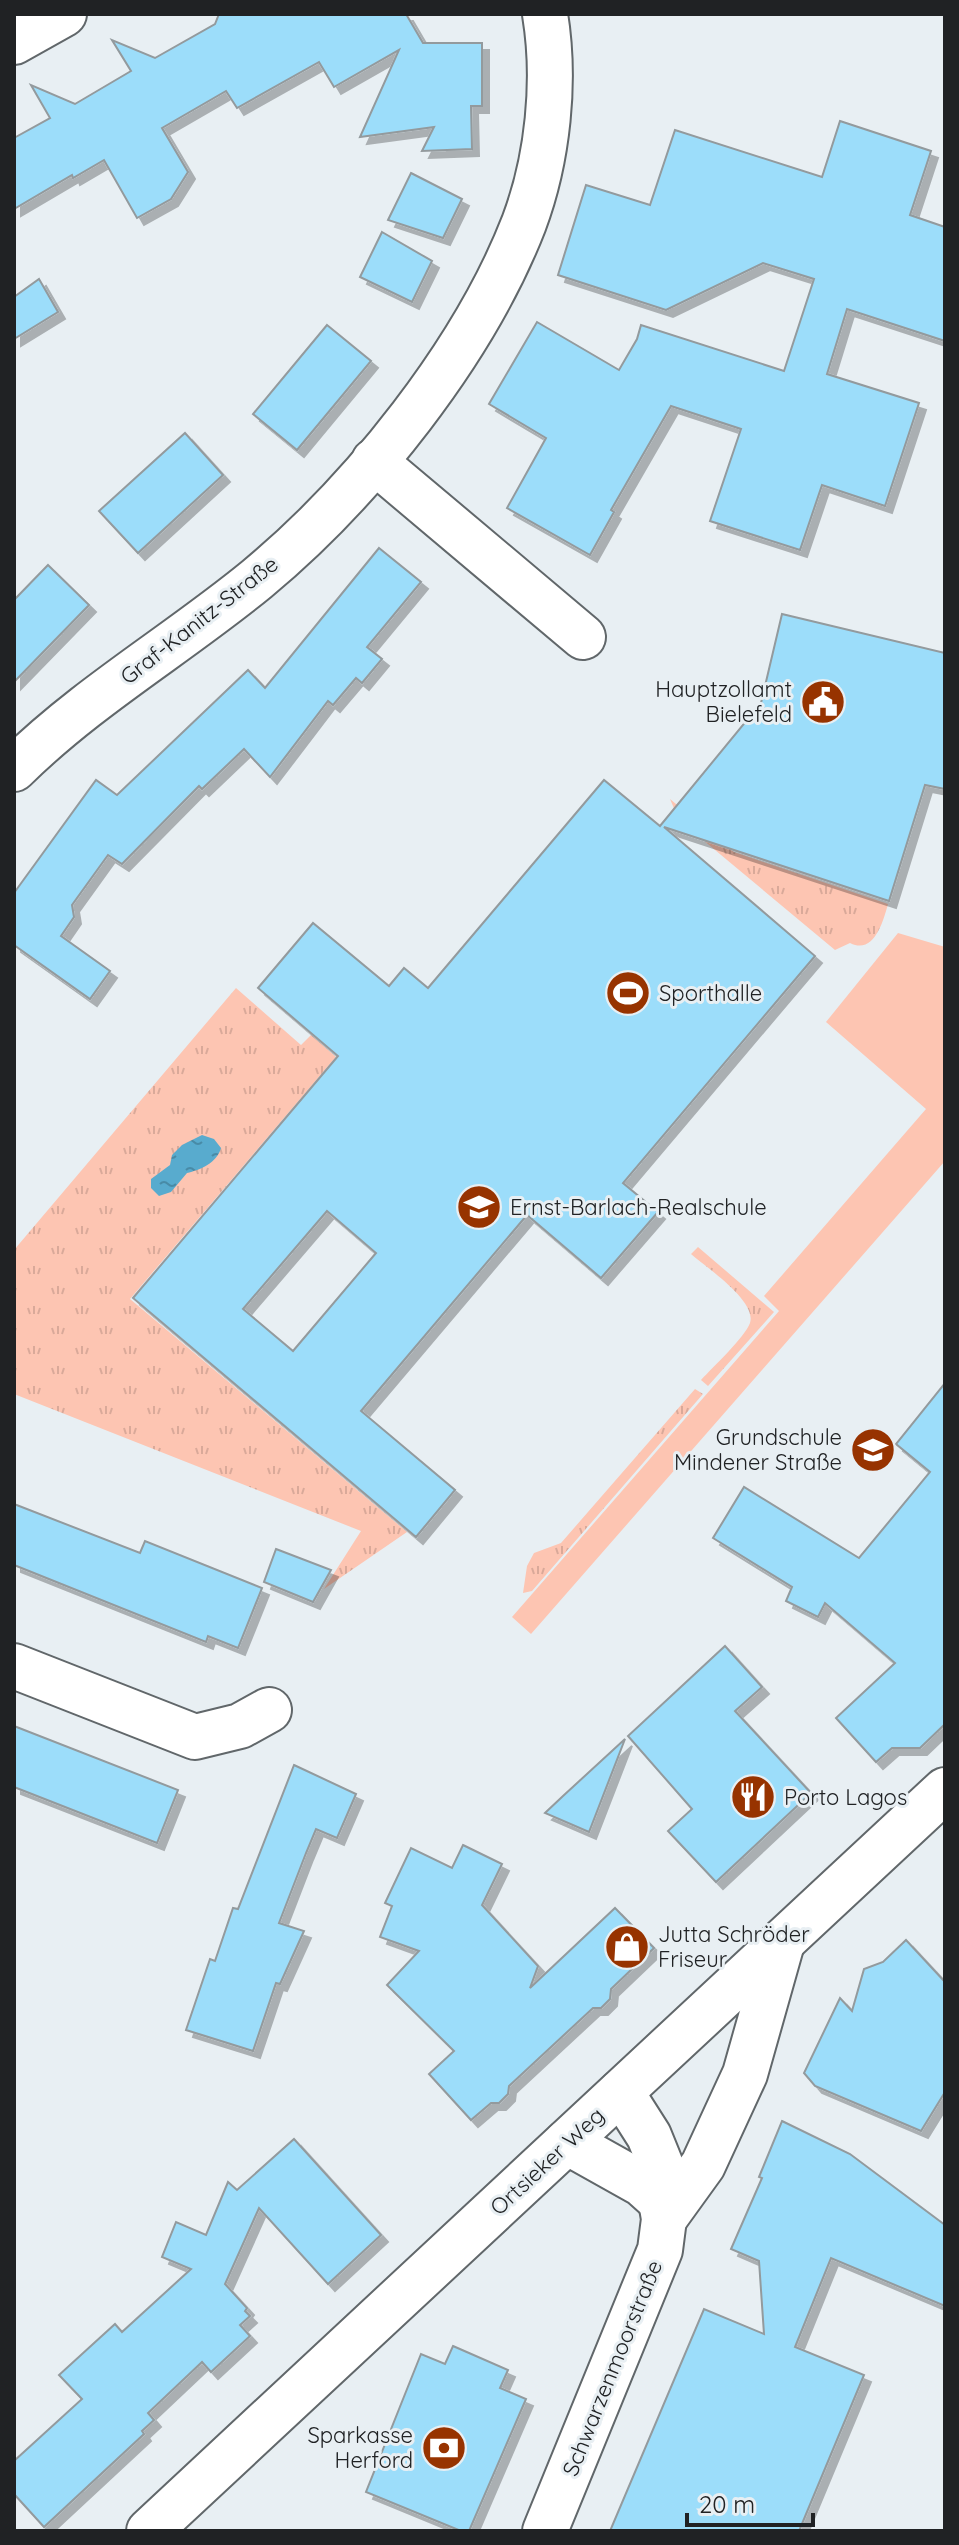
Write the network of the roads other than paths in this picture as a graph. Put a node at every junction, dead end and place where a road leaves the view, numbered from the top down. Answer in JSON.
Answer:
{"nodes":[{"id":1,"x":545,"y":14,"type":"edge"},
{"id":2,"x":374,"y":461,"type":"junction"},
{"id":3,"x":583,"y":637,"type":"dead end"},
{"id":4,"x":14,"y":769,"type":"edge"},
{"id":5,"x":14,"y":1666,"type":"edge"},
{"id":6,"x":269,"y":1710,"type":"dead end"},
{"id":7,"x":945,"y":1790,"type":"edge"},
{"id":8,"x":782,"y":1943,"type":"junction"},
{"id":9,"x":621,"y":2092,"type":"junction"},
{"id":10,"x":567,"y":2142,"type":"junction"},
{"id":11,"x":662,"y":2210,"type":"junction"},
{"id":12,"x":149,"y":2531,"type":"edge"},
{"id":13,"x":545,"y":2531,"type":"edge"}],
"edges":[{"from":1,"to":2,"type":"street","name":"Graf-Kanitz-Straße"},
{"from":2,"to":3,"type":"street"},
{"from":2,"to":4,"type":"street","name":"Graf-Kanitz-Straße"},
{"from":5,"to":6,"type":"street"},
{"from":7,"to":8,"type":"street","name":"Ortsieker Weg"},
{"from":8,"to":9,"type":"street","name":"Ortsieker Weg"},
{"from":8,"to":11,"type":"street"},
{"from":9,"to":10,"type":"street","name":"Ortsieker Weg"},
{"from":9,"to":11,"type":"street","name":"Schwarzenmoorstraße"},
{"from":10,"to":11,"type":"street"},
{"from":10,"to":12,"type":"street","name":"Ortsieker Weg"},
{"from":11,"to":13,"type":"street","name":"Schwarzenmoorstraße"}]}
